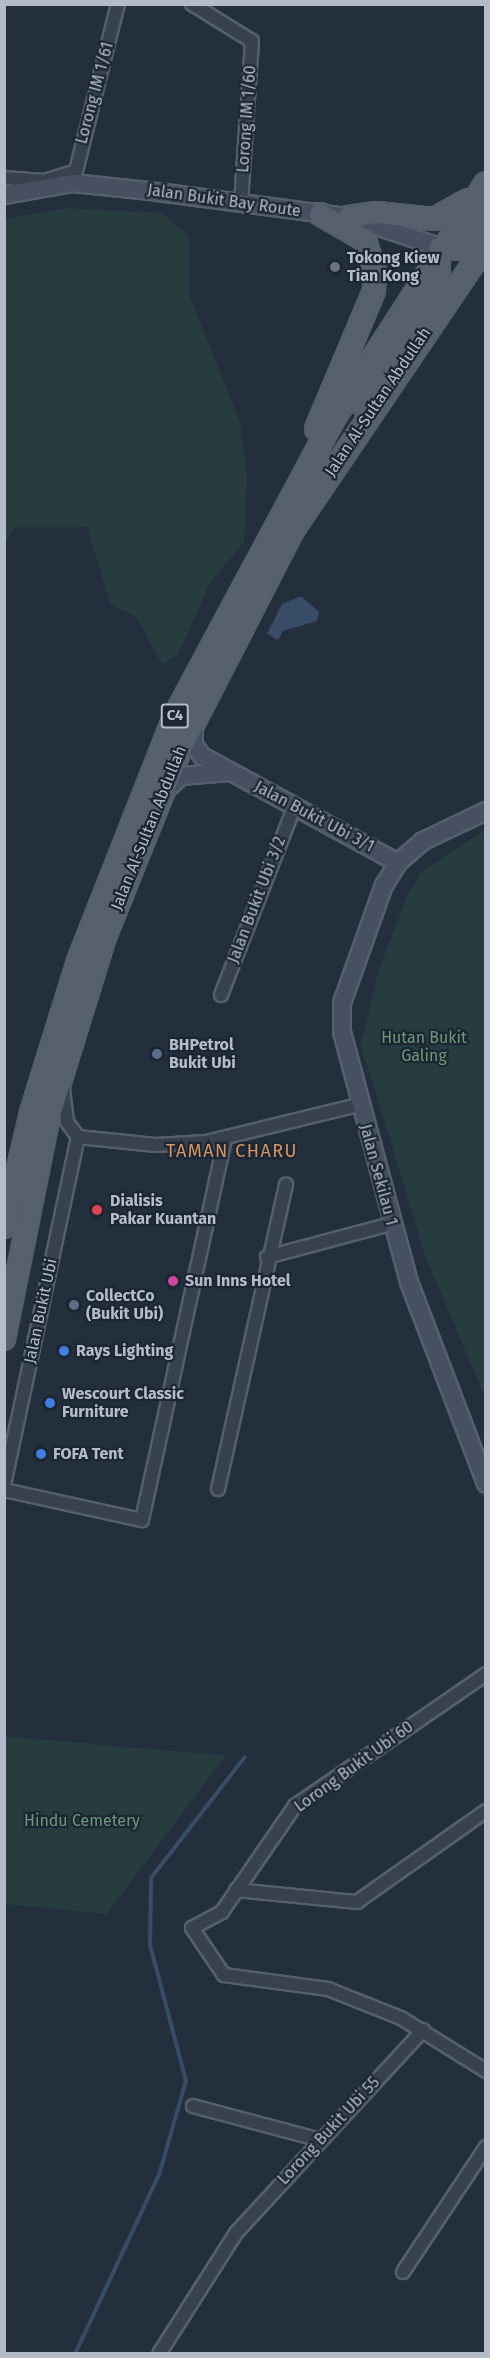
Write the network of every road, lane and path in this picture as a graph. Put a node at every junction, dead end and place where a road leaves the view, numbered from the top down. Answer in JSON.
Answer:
{"nodes":[{"id":1,"x":118,"y":4,"type":"edge"},
{"id":2,"x":192,"y":4,"type":"edge"},
{"id":3,"x":74,"y":177,"type":"junction"},
{"id":4,"x":4,"y":178,"type":"edge"},
{"id":5,"x":482,"y":188,"type":"edge"},
{"id":6,"x":4,"y":195,"type":"edge"},
{"id":7,"x":241,"y":203,"type":"junction"},
{"id":8,"x":321,"y":214,"type":"junction"},
{"id":9,"x":348,"y":217,"type":"junction"},
{"id":10,"x":486,"y":219,"type":"edge"},
{"id":11,"x":486,"y":245,"type":"edge"},
{"id":12,"x":440,"y":247,"type":"junction"},
{"id":13,"x":284,"y":528,"type":"junction"},
{"id":14,"x":194,"y":720,"type":"junction"},
{"id":15,"x":230,"y":772,"type":"junction"},
{"id":16,"x":158,"y":800,"type":"junction"},
{"id":17,"x":295,"y":806,"type":"junction"},
{"id":18,"x":486,"y":811,"type":"edge"},
{"id":19,"x":398,"y":863,"type":"junction"},
{"id":20,"x":221,"y":995,"type":"dead end"},
{"id":21,"x":64,"y":1071,"type":"junction"},
{"id":22,"x":358,"y":1104,"type":"junction"},
{"id":23,"x":78,"y":1137,"type":"junction"},
{"id":24,"x":225,"y":1140,"type":"junction"},
{"id":25,"x":286,"y":1184,"type":"dead end"},
{"id":26,"x":391,"y":1224,"type":"junction"},
{"id":27,"x":4,"y":1227,"type":"edge"},
{"id":28,"x":267,"y":1257,"type":"junction"},
{"id":29,"x":4,"y":1339,"type":"edge"},
{"id":30,"x":486,"y":1484,"type":"edge"},
{"id":31,"x":4,"y":1485,"type":"edge"},
{"id":32,"x":218,"y":1489,"type":"dead end"},
{"id":33,"x":4,"y":1490,"type":"edge"},
{"id":34,"x":486,"y":1674,"type":"edge"},
{"id":35,"x":486,"y":1811,"type":"edge"},
{"id":36,"x":236,"y":1890,"type":"junction"},
{"id":37,"x":423,"y":2030,"type":"junction"},
{"id":38,"x":486,"y":2070,"type":"edge"},
{"id":39,"x":193,"y":2106,"type":"dead end"},
{"id":40,"x":321,"y":2140,"type":"junction"},
{"id":41,"x":486,"y":2147,"type":"edge"},
{"id":42,"x":403,"y":2272,"type":"dead end"},
{"id":43,"x":159,"y":2354,"type":"edge"}],
"edges":[{"from":1,"to":3,"type":"street","name":"Lorong IM 1/61"},
{"from":2,"to":7,"type":"street","name":"Lorong IM 1/60"},
{"from":3,"to":4,"type":"street"},
{"from":3,"to":6,"type":"street","name":"Jalan Bukit Bay Route"},
{"from":3,"to":7,"type":"street","name":"Jalan Bukit Bay Route"},
{"from":5,"to":9,"type":"main road"},
{"from":5,"to":12,"type":"main road"},
{"from":7,"to":8,"type":"street","name":"Jalan Bukit Bay Route"},
{"from":8,"to":9,"type":"street","name":"Jalan Bukit Bay Route"},
{"from":8,"to":13,"type":"main road"},
{"from":9,"to":12,"type":"street","name":"Jalan Bukit Bay Route"},
{"from":10,"to":12,"type":"main road"},
{"from":11,"to":13,"type":"main road","name":"Jalan Al-Sultan Abdullah","number":"C4"},
{"from":12,"to":13,"type":"main road"},
{"from":13,"to":14,"type":"main road","name":"Jalan Al-Sultan Abdullah","number":"C4"},
{"from":13,"to":27,"type":"main road","name":"Jalan Al-Sultan Abdullah","number":"C4"},
{"from":14,"to":15,"type":"street","name":"Jalan Bukit Ubi 3/1"},
{"from":14,"to":16,"type":"main road","name":"Jalan Al-Sultan Abdullah","number":"C4"},
{"from":15,"to":16,"type":"street"},
{"from":15,"to":17,"type":"street","name":"Jalan Bukit Ubi 3/1"},
{"from":16,"to":21,"type":"main road","name":"Jalan Al-Sultan Abdullah","number":"C4"},
{"from":17,"to":19,"type":"street","name":"Jalan Bukit Ubi 3/1"},
{"from":17,"to":20,"type":"street","name":"Jalan Bukit Ubi 3/2"},
{"from":18,"to":19,"type":"street","name":"Jalan Sekilau 1"},
{"from":19,"to":22,"type":"street","name":"Jalan Sekilau 1"},
{"from":21,"to":23,"type":"street"},
{"from":21,"to":29,"type":"main road","name":"Jalan Al-Sultan Abdullah","number":"C4"},
{"from":22,"to":24,"type":"street"},
{"from":22,"to":26,"type":"street","name":"Jalan Sekilau 1"},
{"from":23,"to":24,"type":"street"},
{"from":23,"to":31,"type":"street","name":"Jalan Bukit Ubi"},
{"from":24,"to":33,"type":"street"},
{"from":25,"to":28,"type":"street"},
{"from":26,"to":28,"type":"street"},
{"from":26,"to":30,"type":"street","name":"Jalan Sekilau 1"},
{"from":28,"to":32,"type":"street"},
{"from":34,"to":36,"type":"street","name":"Lorong Bukit Ubi 60"},
{"from":35,"to":36,"type":"street"},
{"from":36,"to":37,"type":"street","name":"Lorong Bukit Ubi 60"},
{"from":37,"to":38,"type":"street"},
{"from":37,"to":40,"type":"street","name":"Lorong Bukit Ubi 55"},
{"from":39,"to":40,"type":"street"},
{"from":40,"to":43,"type":"street","name":"Lorong Bukit Ubi 55"},
{"from":41,"to":42,"type":"street"}]}
